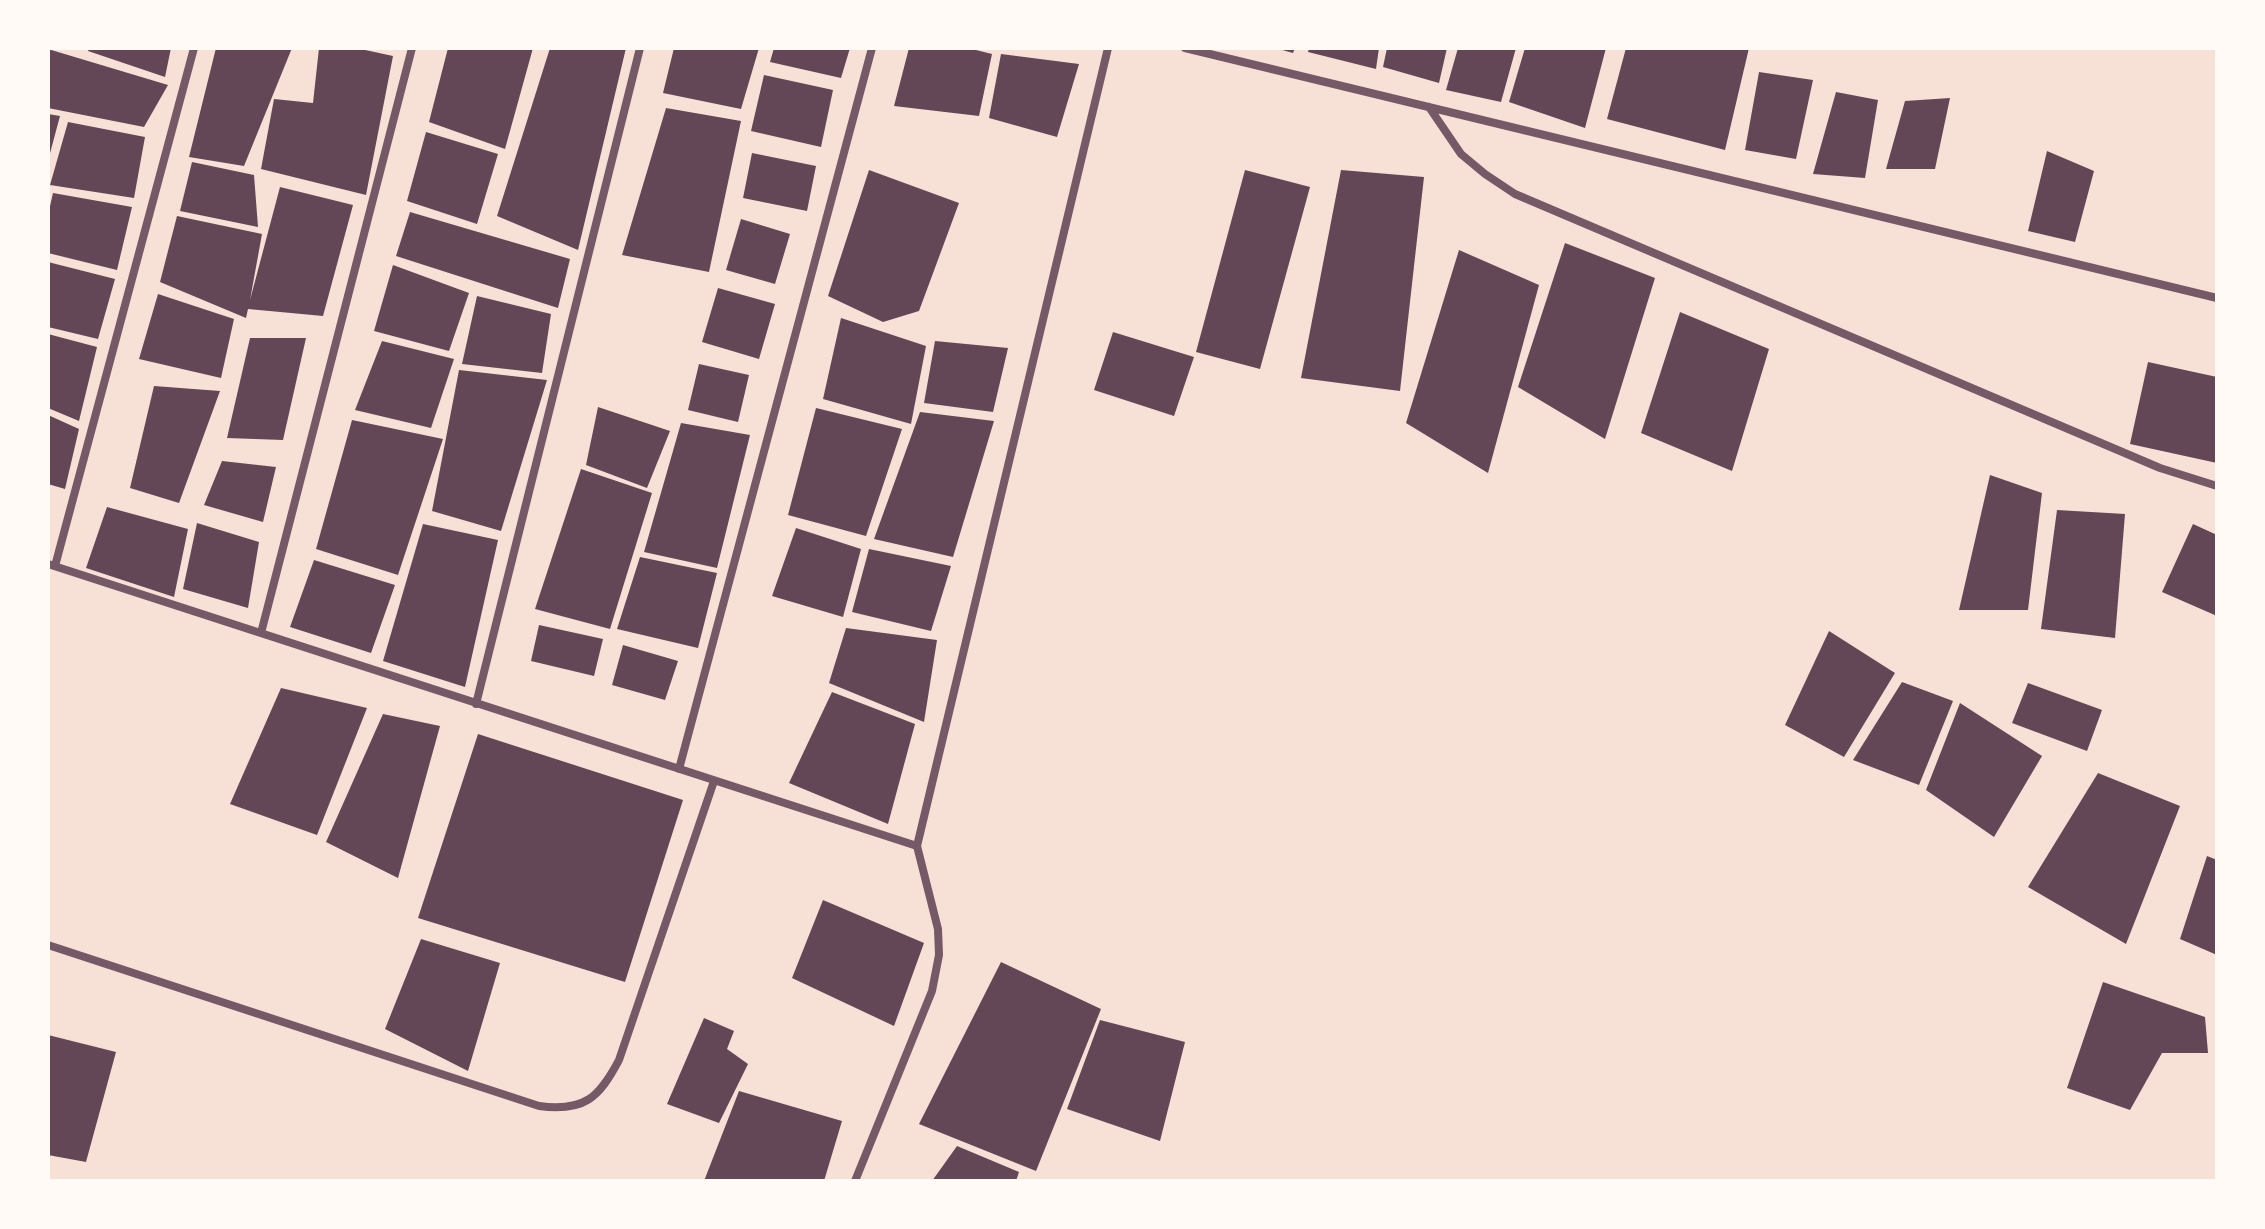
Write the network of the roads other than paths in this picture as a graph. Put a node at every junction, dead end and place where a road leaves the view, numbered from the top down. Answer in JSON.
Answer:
{"nodes":[{"id":1,"x":194,"y":48,"type":"edge"},
{"id":2,"x":412,"y":48,"type":"edge"},
{"id":3,"x":640,"y":48,"type":"edge"},
{"id":4,"x":872,"y":48,"type":"edge"},
{"id":5,"x":1108,"y":48,"type":"edge"},
{"id":6,"x":1185,"y":48,"type":"edge"},
{"id":7,"x":1429,"y":106,"type":"junction"},
{"id":8,"x":2217,"y":298,"type":"edge"},
{"id":9,"x":2217,"y":486,"type":"edge"},
{"id":10,"x":52,"y":565,"type":"edge"},
{"id":11,"x":261,"y":633,"type":"junction"},
{"id":12,"x":476,"y":704,"type":"junction"},
{"id":13,"x":679,"y":769,"type":"junction"},
{"id":14,"x":714,"y":781,"type":"junction"},
{"id":15,"x":917,"y":846,"type":"junction"},
{"id":16,"x":48,"y":945,"type":"edge"},
{"id":17,"x":855,"y":1181,"type":"edge"}],
"edges":[{"from":1,"to":10,"type":"street"},
{"from":2,"to":11,"type":"street"},
{"from":3,"to":12,"type":"street"},
{"from":4,"to":13,"type":"street"},
{"from":5,"to":15,"type":"street"},
{"from":6,"to":7,"type":"street"},
{"from":7,"to":8,"type":"street"},
{"from":7,"to":9,"type":"street"},
{"from":10,"to":11,"type":"street"},
{"from":11,"to":12,"type":"street"},
{"from":12,"to":13,"type":"street"},
{"from":13,"to":14,"type":"street"},
{"from":14,"to":15,"type":"street"},
{"from":14,"to":16,"type":"street"},
{"from":15,"to":17,"type":"street"}]}
